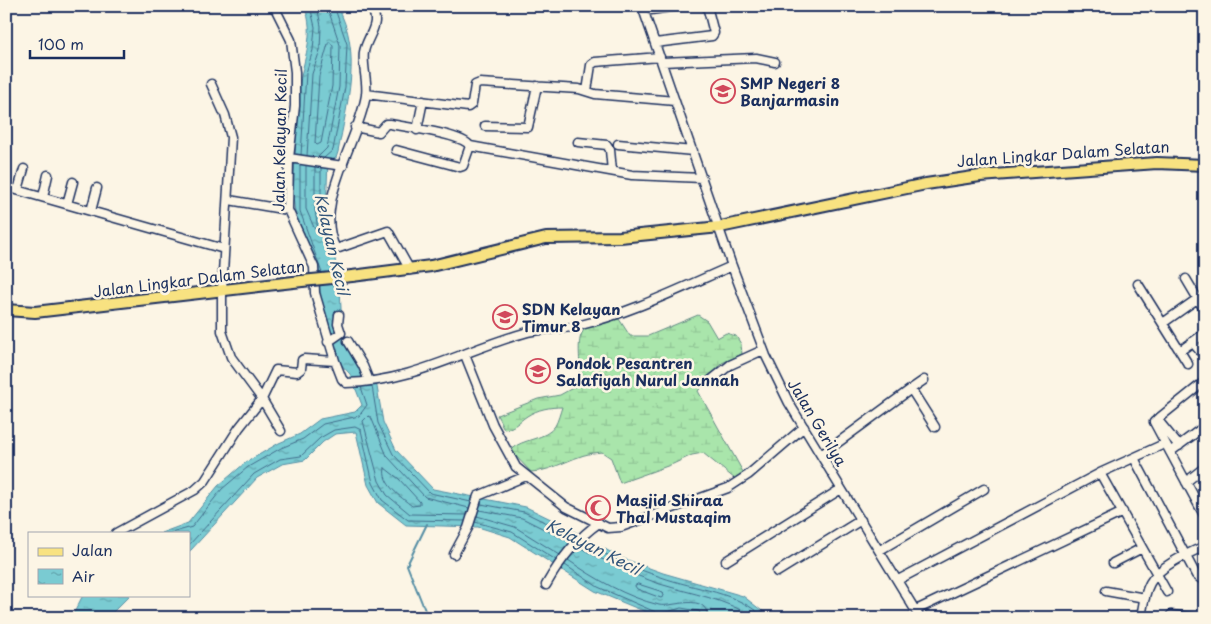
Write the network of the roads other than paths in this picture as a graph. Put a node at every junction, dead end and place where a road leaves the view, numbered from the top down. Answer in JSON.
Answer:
{"nodes":[{"id":1,"x":274,"y":6,"type":"edge"},
{"id":2,"x":370,"y":6,"type":"edge"},
{"id":3,"x":678,"y":6,"type":"edge"},
{"id":4,"x":707,"y":6,"type":"edge"},
{"id":5,"x":643,"y":8,"type":"edge"},
{"id":6,"x":655,"y":43,"type":"junction"},
{"id":7,"x":661,"y":60,"type":"junction"},
{"id":8,"x":775,"y":62,"type":"dead end"},
{"id":9,"x":211,"y":84,"type":"dead end"},
{"id":10,"x":537,"y":86,"type":"junction"},
{"id":11,"x":588,"y":91,"type":"junction"},
{"id":12,"x":366,"y":94,"type":"junction"},
{"id":13,"x":423,"y":101,"type":"junction"},
{"id":14,"x":675,"y":101,"type":"junction"},
{"id":15,"x":355,"y":126,"type":"junction"},
{"id":16,"x":485,"y":126,"type":"dead end"},
{"id":17,"x":417,"y":130,"type":"junction"},
{"id":18,"x":578,"y":142,"type":"dead end"},
{"id":19,"x":618,"y":144,"type":"dead end"},
{"id":20,"x":470,"y":146,"type":"junction"},
{"id":21,"x":396,"y":150,"type":"dead end"},
{"id":22,"x":693,"y":151,"type":"junction"},
{"id":23,"x":290,"y":158,"type":"junction"},
{"id":24,"x":1205,"y":159,"type":"edge"},
{"id":25,"x":1205,"y":165,"type":"edge"},
{"id":26,"x":343,"y":166,"type":"junction"},
{"id":27,"x":24,"y":169,"type":"dead end"},
{"id":28,"x":612,"y":171,"type":"junction"},
{"id":29,"x":48,"y":175,"type":"dead end"},
{"id":30,"x":702,"y":178,"type":"junction"},
{"id":31,"x":73,"y":182,"type":"dead end"},
{"id":32,"x":6,"y":187,"type":"edge"},
{"id":33,"x":97,"y":188,"type":"dead end"},
{"id":34,"x":18,"y":190,"type":"junction"},
{"id":35,"x":43,"y":197,"type":"junction"},
{"id":36,"x":229,"y":200,"type":"junction"},
{"id":37,"x":67,"y":204,"type":"junction"},
{"id":38,"x":288,"y":210,"type":"junction"},
{"id":39,"x":91,"y":211,"type":"junction"},
{"id":40,"x":720,"y":227,"type":"junction"},
{"id":41,"x":224,"y":249,"type":"junction"},
{"id":42,"x":732,"y":266,"type":"junction"},
{"id":43,"x":410,"y":270,"type":"junction"},
{"id":44,"x":1186,"y":279,"type":"dead end"},
{"id":45,"x":1138,"y":284,"type":"dead end"},
{"id":46,"x":222,"y":290,"type":"junction"},
{"id":47,"x":1197,"y":299,"type":"junction"},
{"id":48,"x":6,"y":310,"type":"edge"},
{"id":49,"x":1205,"y":311,"type":"edge"},
{"id":50,"x":339,"y":315,"type":"dead end"},
{"id":51,"x":1163,"y":323,"type":"junction"},
{"id":52,"x":1205,"y":333,"type":"edge"},
{"id":53,"x":328,"y":341,"type":"junction"},
{"id":54,"x":348,"y":341,"type":"dead end"},
{"id":55,"x":1192,"y":342,"type":"junction"},
{"id":56,"x":763,"y":350,"type":"junction"},
{"id":57,"x":1180,"y":351,"type":"junction"},
{"id":58,"x":465,"y":355,"type":"junction"},
{"id":59,"x":1205,"y":357,"type":"edge"},
{"id":60,"x":334,"y":361,"type":"junction"},
{"id":61,"x":1188,"y":364,"type":"dead end"},
{"id":62,"x":924,"y":380,"type":"dead end"},
{"id":63,"x":710,"y":381,"type":"dead end"},
{"id":64,"x":1205,"y":381,"type":"edge"},
{"id":65,"x":369,"y":382,"type":"junction"},
{"id":66,"x":911,"y":389,"type":"junction"},
{"id":67,"x":262,"y":399,"type":"junction"},
{"id":68,"x":1157,"y":419,"type":"junction"},
{"id":69,"x":1205,"y":426,"type":"edge"},
{"id":70,"x":804,"y":427,"type":"junction"},
{"id":71,"x":935,"y":427,"type":"dead end"},
{"id":72,"x":281,"y":431,"type":"dead end"},
{"id":73,"x":1164,"y":444,"type":"junction"},
{"id":74,"x":1179,"y":446,"type":"junction"},
{"id":75,"x":1170,"y":452,"type":"junction"},
{"id":76,"x":820,"y":455,"type":"junction"},
{"id":77,"x":1134,"y":458,"type":"junction"},
{"id":78,"x":1205,"y":467,"type":"edge"},
{"id":79,"x":1100,"y":473,"type":"junction"},
{"id":80,"x":526,"y":476,"type":"junction"},
{"id":81,"x":1186,"y":482,"type":"junction"},
{"id":82,"x":841,"y":489,"type":"junction"},
{"id":83,"x":984,"y":489,"type":"dead end"},
{"id":84,"x":1123,"y":512,"type":"junction"},
{"id":85,"x":1204,"y":513,"type":"edge"},
{"id":86,"x":861,"y":520,"type":"junction"},
{"id":87,"x":599,"y":524,"type":"junction"},
{"id":88,"x":118,"y":532,"type":"edge"},
{"id":89,"x":1205,"y":546,"type":"edge"},
{"id":90,"x":1142,"y":548,"type":"junction"},
{"id":91,"x":880,"y":550,"type":"junction"},
{"id":92,"x":454,"y":554,"type":"dead end"},
{"id":93,"x":1186,"y":555,"type":"junction"},
{"id":94,"x":726,"y":561,"type":"dead end"},
{"id":95,"x":1113,"y":563,"type":"dead end"},
{"id":96,"x":777,"y":572,"type":"dead end"},
{"id":97,"x":1158,"y":573,"type":"junction"},
{"id":98,"x":898,"y":580,"type":"junction"},
{"id":99,"x":1205,"y":582,"type":"edge"},
{"id":100,"x":546,"y":585,"type":"dead end"},
{"id":101,"x":1106,"y":591,"type":"dead end"},
{"id":102,"x":1168,"y":592,"type":"dead end"},
{"id":103,"x":1145,"y":598,"type":"junction"},
{"id":104,"x":916,"y":610,"type":"junction"},
{"id":105,"x":1171,"y":615,"type":"dead end"},
{"id":106,"x":920,"y":618,"type":"edge"},
{"id":107,"x":1141,"y":618,"type":"edge"},
{"id":108,"x":1199,"y":618,"type":"edge"}],
"edges":[{"from":1,"to":23,"type":"street","name":"Jalan Kelayan Kecil"},
{"from":2,"to":12,"type":"street"},
{"from":3,"to":5,"type":"street"},
{"from":4,"to":6,"type":"street"},
{"from":5,"to":6,"type":"street","name":"Jalan Gerilya"},
{"from":6,"to":7,"type":"street","name":"Jalan Gerilya"},
{"from":7,"to":8,"type":"street"},
{"from":7,"to":11,"type":"street"},
{"from":7,"to":14,"type":"street","name":"Jalan Gerilya"},
{"from":9,"to":36,"type":"street"},
{"from":10,"to":11,"type":"street"},
{"from":10,"to":13,"type":"street"},
{"from":10,"to":16,"type":"street"},
{"from":11,"to":14,"type":"street"},
{"from":12,"to":13,"type":"street"},
{"from":12,"to":15,"type":"street"},
{"from":13,"to":17,"type":"street"},
{"from":14,"to":22,"type":"street","name":"Jalan Gerilya"},
{"from":15,"to":17,"type":"street"},
{"from":15,"to":26,"type":"street"},
{"from":17,"to":20,"type":"street"},
{"from":18,"to":28,"type":"street"},
{"from":19,"to":22,"type":"street"},
{"from":20,"to":21,"type":"street"},
{"from":20,"to":28,"type":"street"},
{"from":22,"to":30,"type":"street","name":"Jalan Gerilya"},
{"from":23,"to":26,"type":"street"},
{"from":23,"to":38,"type":"street","name":"Jalan Kelayan Kecil"},
{"from":24,"to":40,"type":"main road","name":"Jalan Lingkar Dalam Selatan"},
{"from":25,"to":40,"type":"main road","name":"Jalan Lingkar Dalam Selatan"},
{"from":26,"to":43,"type":"street"},
{"from":27,"to":34,"type":"street"},
{"from":28,"to":30,"type":"street"},
{"from":29,"to":35,"type":"street"},
{"from":30,"to":40,"type":"street","name":"Jalan Gerilya"},
{"from":31,"to":37,"type":"street"},
{"from":32,"to":34,"type":"street"},
{"from":33,"to":39,"type":"street"},
{"from":34,"to":35,"type":"street"},
{"from":35,"to":37,"type":"street"},
{"from":36,"to":38,"type":"street"},
{"from":36,"to":41,"type":"street"},
{"from":37,"to":39,"type":"street"},
{"from":38,"to":53,"type":"street","name":"Jalan Kelayan Kecil"},
{"from":39,"to":41,"type":"street"},
{"from":40,"to":42,"type":"street","name":"Jalan Gerilya"},
{"from":40,"to":43,"type":"main road","name":"Jalan Lingkar Dalam Selatan"},
{"from":41,"to":46,"type":"street"},
{"from":42,"to":56,"type":"street","name":"Jalan Gerilya"},
{"from":42,"to":58,"type":"street"},
{"from":43,"to":46,"type":"main road","name":"Jalan Lingkar Dalam Selatan","bridge":true},
{"from":44,"to":47,"type":"street"},
{"from":45,"to":51,"type":"street"},
{"from":46,"to":48,"type":"main road","name":"Jalan Lingkar Dalam Selatan"},
{"from":46,"to":67,"type":"street"},
{"from":47,"to":49,"type":"street"},
{"from":47,"to":51,"type":"street"},
{"from":50,"to":53,"type":"street"},
{"from":51,"to":57,"type":"street"},
{"from":52,"to":55,"type":"street"},
{"from":53,"to":60,"type":"street","name":"Jalan Kelayan Kecil"},
{"from":54,"to":65,"type":"street"},
{"from":55,"to":57,"type":"street"},
{"from":55,"to":59,"type":"street"},
{"from":56,"to":63,"type":"street"},
{"from":56,"to":70,"type":"street","name":"Jalan Gerilya"},
{"from":57,"to":61,"type":"street"},
{"from":58,"to":65,"type":"street"},
{"from":58,"to":80,"type":"street"},
{"from":60,"to":65,"type":"street","name":"Jalan Kelayan Kecil"},
{"from":60,"to":67,"type":"street"},
{"from":62,"to":66,"type":"street"},
{"from":64,"to":68,"type":"street"},
{"from":66,"to":71,"type":"street"},
{"from":66,"to":76,"type":"street"},
{"from":67,"to":72,"type":"street"},
{"from":67,"to":88,"type":"street"},
{"from":68,"to":73,"type":"street"},
{"from":68,"to":74,"type":"street"},
{"from":69,"to":74,"type":"street"},
{"from":70,"to":76,"type":"street","name":"Jalan Gerilya"},
{"from":70,"to":87,"type":"street"},
{"from":73,"to":75,"type":"street"},
{"from":73,"to":77,"type":"street"},
{"from":74,"to":75,"type":"street"},
{"from":75,"to":81,"type":"street"},
{"from":76,"to":82,"type":"street","name":"Jalan Gerilya"},
{"from":77,"to":79,"type":"street"},
{"from":77,"to":93,"type":"street"},
{"from":78,"to":81,"type":"street"},
{"from":79,"to":84,"type":"street"},
{"from":79,"to":98,"type":"street"},
{"from":80,"to":87,"type":"street"},
{"from":80,"to":92,"type":"street"},
{"from":81,"to":85,"type":"street"},
{"from":82,"to":86,"type":"street","name":"Jalan Gerilya"},
{"from":82,"to":94,"type":"street"},
{"from":83,"to":91,"type":"street"},
{"from":84,"to":90,"type":"street"},
{"from":84,"to":104,"type":"street"},
{"from":86,"to":91,"type":"street","name":"Jalan Gerilya"},
{"from":86,"to":96,"type":"street"},
{"from":87,"to":100,"type":"street"},
{"from":89,"to":93,"type":"street"},
{"from":90,"to":95,"type":"street"},
{"from":90,"to":97,"type":"street"},
{"from":91,"to":98,"type":"street","name":"Jalan Gerilya"},
{"from":93,"to":97,"type":"street"},
{"from":93,"to":99,"type":"street"},
{"from":97,"to":102,"type":"street"},
{"from":97,"to":103,"type":"street"},
{"from":98,"to":104,"type":"street","name":"Jalan Gerilya"},
{"from":101,"to":103,"type":"street"},
{"from":103,"to":107,"type":"street"},
{"from":104,"to":106,"type":"street","name":"Jalan Gerilya"},
{"from":105,"to":108,"type":"street"}]}
